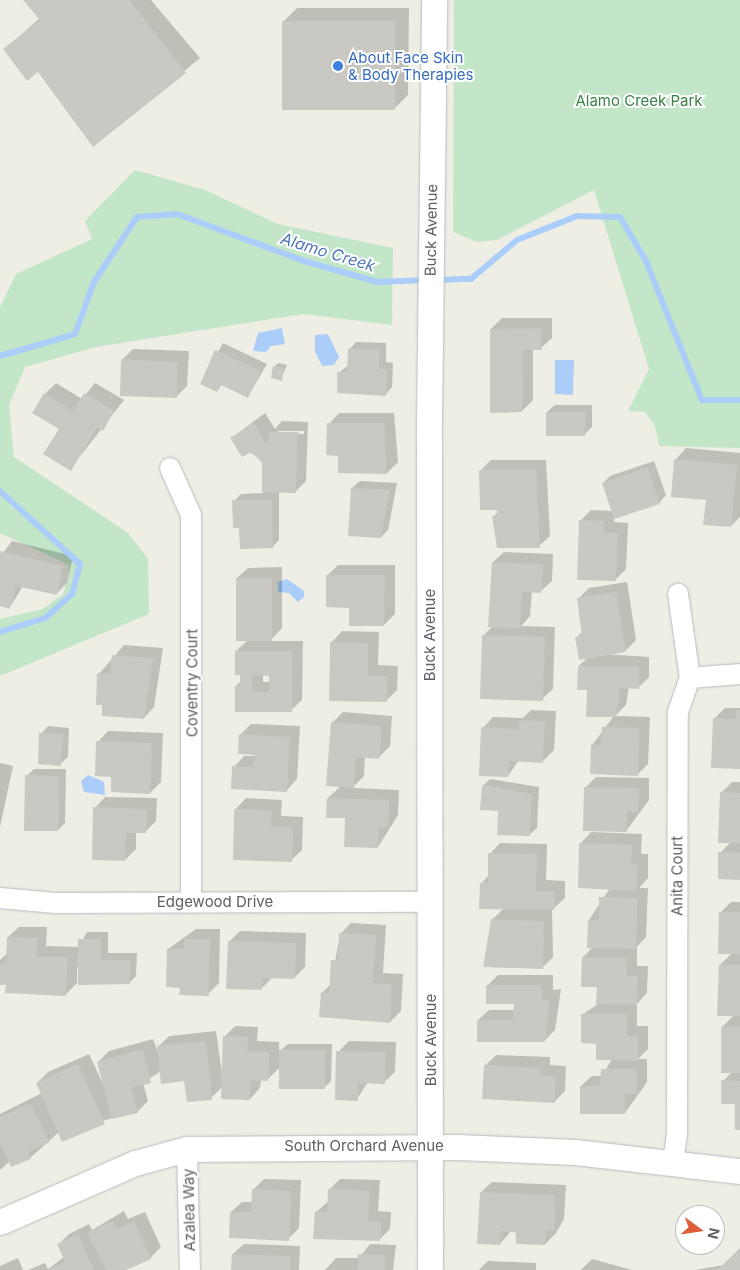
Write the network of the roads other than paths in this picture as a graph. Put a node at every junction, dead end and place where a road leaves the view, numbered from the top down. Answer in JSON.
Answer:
{"nodes":[{"id":1,"x":434,"y":0,"type":"edge"},
{"id":2,"x":170,"y":468,"type":"dead end"},
{"id":3,"x":678,"y":594,"type":"dead end"},
{"id":4,"x":740,"y":674,"type":"edge"},
{"id":5,"x":690,"y":678,"type":"junction"},
{"id":6,"x":0,"y":898,"type":"edge"},
{"id":7,"x":191,"y":902,"type":"junction"},
{"id":8,"x":431,"y":902,"type":"junction"},
{"id":9,"x":431,"y":1146,"type":"junction"},
{"id":10,"x":187,"y":1149,"type":"junction"},
{"id":11,"x":673,"y":1162,"type":"junction"},
{"id":12,"x":740,"y":1171,"type":"edge"},
{"id":13,"x":0,"y":1222,"type":"edge"},
{"id":14,"x":190,"y":1270,"type":"edge"},
{"id":15,"x":430,"y":1270,"type":"edge"}],
"edges":[{"from":1,"to":8,"type":"street","name":"Buck Avenue"},
{"from":2,"to":7,"type":"street","name":"Coventry Court"},
{"from":3,"to":5,"type":"street","name":"Anita Court"},
{"from":4,"to":5,"type":"street"},
{"from":5,"to":11,"type":"street","name":"Anita Court"},
{"from":6,"to":7,"type":"street","name":"Edgewood Drive"},
{"from":7,"to":8,"type":"street","name":"Edgewood Drive"},
{"from":8,"to":9,"type":"street","name":"Buck Avenue"},
{"from":9,"to":10,"type":"street","name":"South Orchard Avenue"},
{"from":9,"to":11,"type":"street","name":"South Orchard Avenue"},
{"from":9,"to":15,"type":"street","name":"Buck Avenue"},
{"from":10,"to":13,"type":"street","name":"South Orchard Avenue"},
{"from":10,"to":14,"type":"street","name":"Azalea Way"},
{"from":11,"to":12,"type":"street","name":"South Orchard Avenue"}]}
